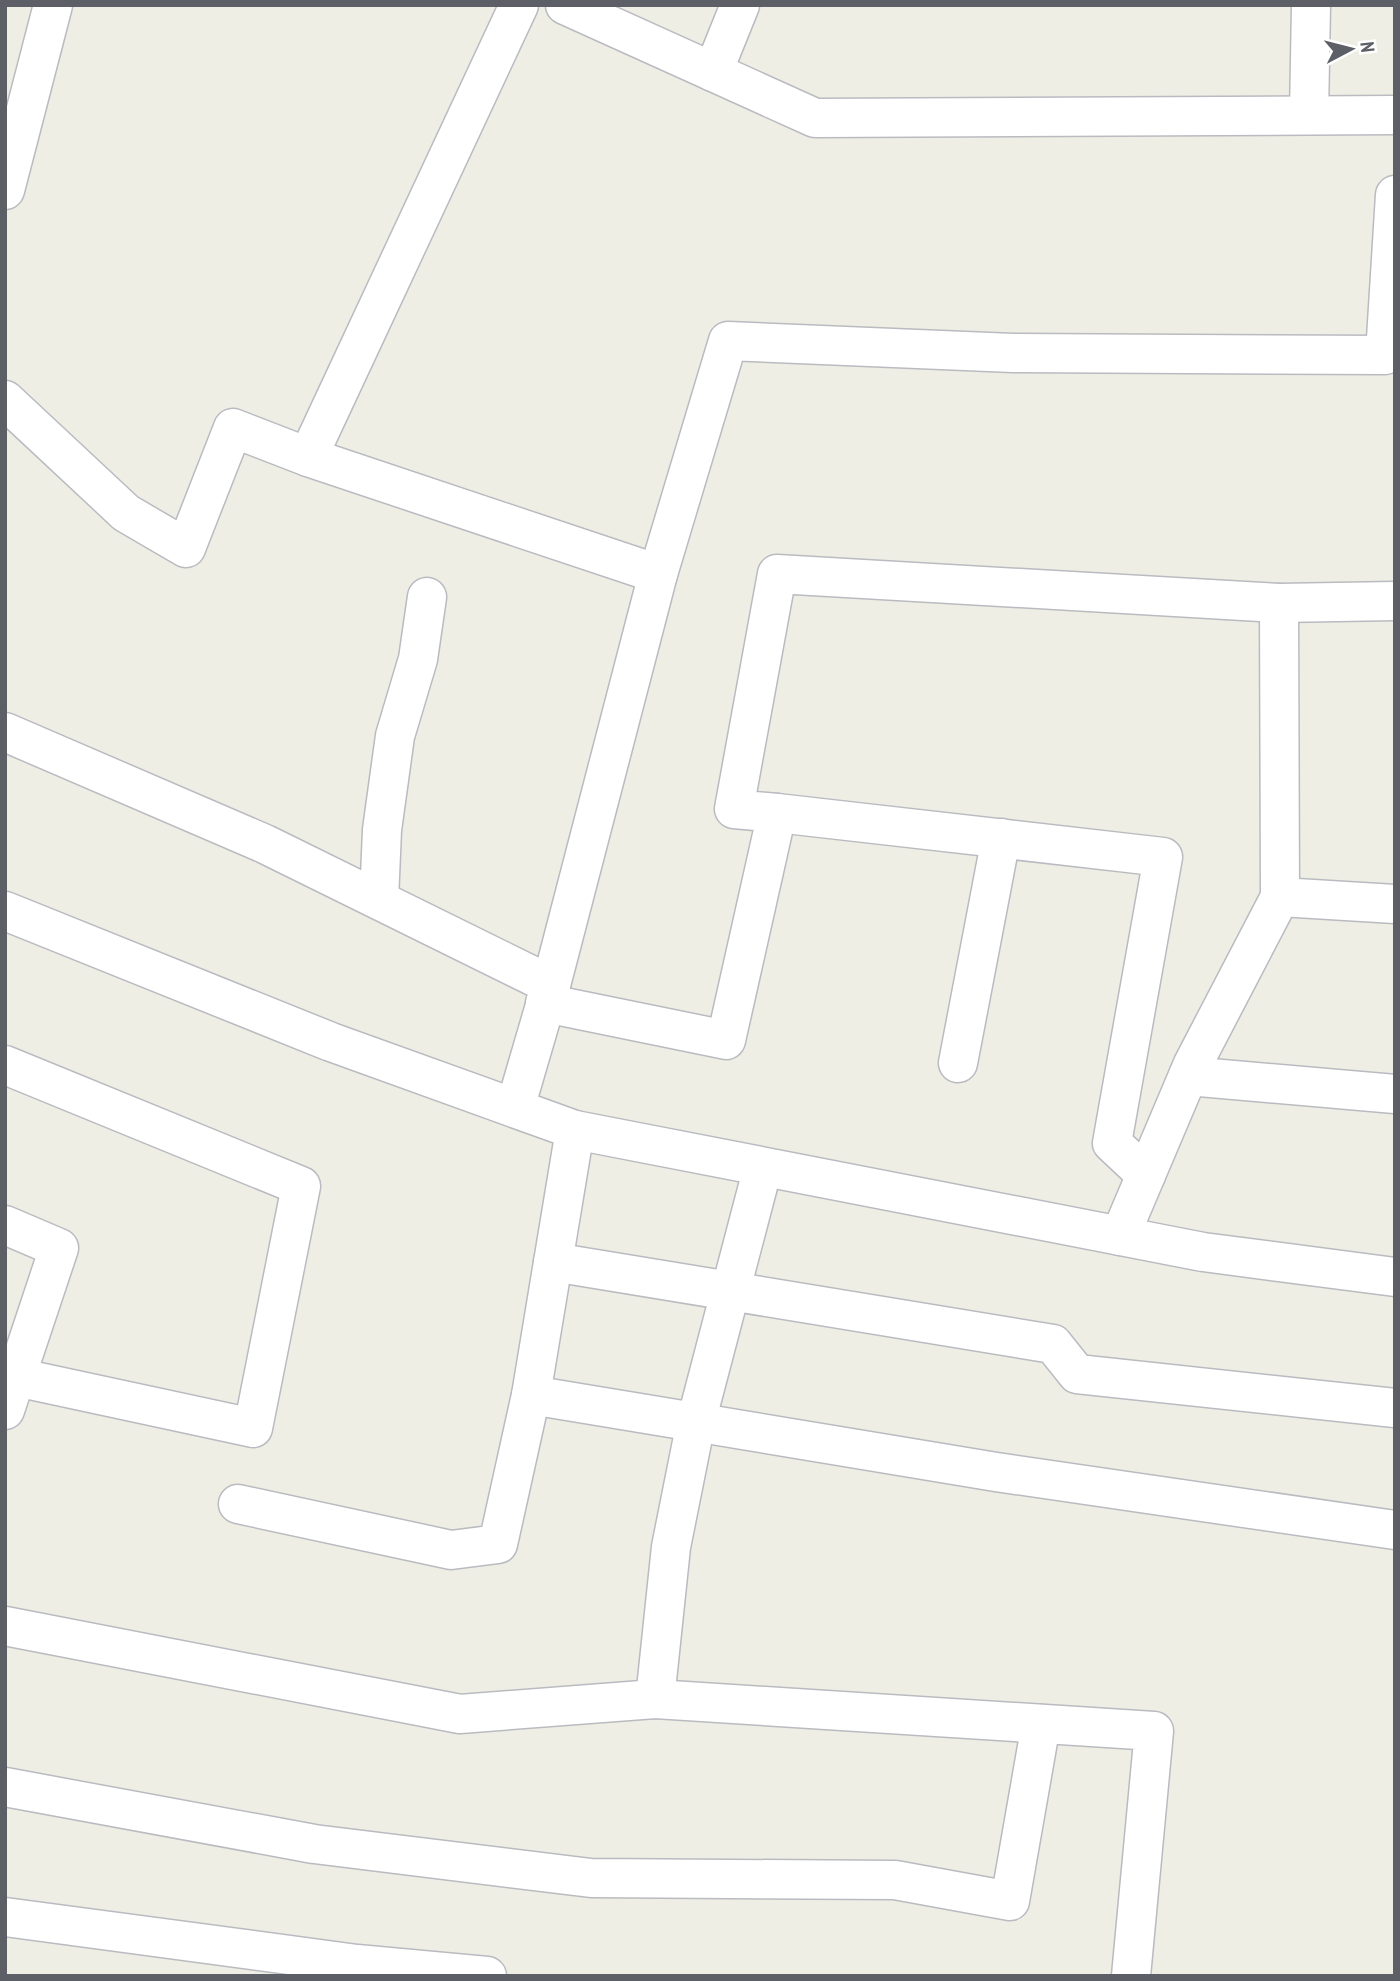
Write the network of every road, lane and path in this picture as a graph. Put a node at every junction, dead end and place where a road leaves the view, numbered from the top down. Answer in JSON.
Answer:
{"nodes":[{"id":1,"x":53,"y":5,"type":"edge"},
{"id":2,"x":519,"y":5,"type":"edge"},
{"id":3,"x":565,"y":5,"type":"edge"},
{"id":4,"x":740,"y":5,"type":"edge"},
{"id":5,"x":1311,"y":5,"type":"edge"},
{"id":6,"x":713,"y":72,"type":"junction"},
{"id":7,"x":1308,"y":115,"type":"junction"},
{"id":8,"x":1395,"y":115,"type":"edge"},
{"id":9,"x":5,"y":190,"type":"edge"},
{"id":10,"x":1395,"y":195,"type":"edge"},
{"id":11,"x":5,"y":400,"type":"edge"},
{"id":12,"x":308,"y":457,"type":"junction"},
{"id":13,"x":658,"y":574,"type":"junction"},
{"id":14,"x":427,"y":597,"type":"dead end"},
{"id":15,"x":1395,"y":601,"type":"edge"},
{"id":16,"x":1279,"y":603,"type":"junction"},
{"id":17,"x":5,"y":732,"type":"edge"},
{"id":18,"x":777,"y":813,"type":"junction"},
{"id":19,"x":1001,"y":838,"type":"junction"},
{"id":20,"x":1280,"y":897,"type":"junction"},
{"id":21,"x":379,"y":900,"type":"junction"},
{"id":22,"x":1395,"y":904,"type":"edge"},
{"id":23,"x":5,"y":911,"type":"edge"},
{"id":24,"x":548,"y":994,"type":"junction"},
{"id":25,"x":958,"y":1063,"type":"dead end"},
{"id":26,"x":5,"y":1065,"type":"edge"},
{"id":27,"x":1188,"y":1076,"type":"junction"},
{"id":28,"x":1395,"y":1094,"type":"edge"},
{"id":29,"x":515,"y":1108,"type":"junction"},
{"id":30,"x":575,"y":1130,"type":"junction"},
{"id":31,"x":763,"y":1167,"type":"junction"},
{"id":32,"x":1146,"y":1175,"type":"junction"},
{"id":33,"x":5,"y":1225,"type":"edge"},
{"id":34,"x":1120,"y":1236,"type":"junction"},
{"id":35,"x":553,"y":1262,"type":"junction"},
{"id":36,"x":1395,"y":1278,"type":"edge"},
{"id":37,"x":731,"y":1291,"type":"junction"},
{"id":38,"x":11,"y":1394,"type":"edge"},
{"id":39,"x":531,"y":1395,"type":"junction"},
{"id":40,"x":1395,"y":1408,"type":"edge"},
{"id":41,"x":696,"y":1422,"type":"junction"},
{"id":42,"x":238,"y":1504,"type":"dead end"},
{"id":43,"x":1395,"y":1530,"type":"edge"},
{"id":44,"x":5,"y":1626,"type":"edge"},
{"id":45,"x":655,"y":1699,"type":"junction"},
{"id":46,"x":1041,"y":1724,"type":"junction"},
{"id":47,"x":5,"y":1787,"type":"edge"},
{"id":48,"x":5,"y":1917,"type":"edge"},
{"id":49,"x":486,"y":1976,"type":"edge"},
{"id":50,"x":1131,"y":1976,"type":"edge"}],
"edges":[{"from":1,"to":9,"type":"street"},
{"from":2,"to":12,"type":"street"},
{"from":3,"to":6,"type":"street"},
{"from":4,"to":6,"type":"street"},
{"from":5,"to":7,"type":"street"},
{"from":6,"to":7,"type":"street"},
{"from":7,"to":8,"type":"street"},
{"from":10,"to":13,"type":"street"},
{"from":11,"to":12,"type":"street"},
{"from":12,"to":13,"type":"street"},
{"from":13,"to":24,"type":"street"},
{"from":14,"to":21,"type":"street"},
{"from":15,"to":16,"type":"street"},
{"from":16,"to":18,"type":"street"},
{"from":16,"to":20,"type":"street"},
{"from":17,"to":21,"type":"street"},
{"from":18,"to":19,"type":"street"},
{"from":18,"to":24,"type":"street"},
{"from":19,"to":25,"type":"street"},
{"from":19,"to":32,"type":"street"},
{"from":20,"to":22,"type":"street"},
{"from":20,"to":27,"type":"street"},
{"from":21,"to":24,"type":"street"},
{"from":23,"to":29,"type":"street"},
{"from":24,"to":29,"type":"street"},
{"from":26,"to":38,"type":"street"},
{"from":27,"to":28,"type":"street"},
{"from":27,"to":32,"type":"street"},
{"from":29,"to":30,"type":"street"},
{"from":30,"to":31,"type":"street"},
{"from":30,"to":35,"type":"street"},
{"from":31,"to":34,"type":"street"},
{"from":31,"to":37,"type":"street"},
{"from":32,"to":34,"type":"street"},
{"from":33,"to":38,"type":"street"},
{"from":34,"to":36,"type":"street"},
{"from":35,"to":37,"type":"street"},
{"from":35,"to":39,"type":"street"},
{"from":37,"to":40,"type":"street"},
{"from":37,"to":41,"type":"street"},
{"from":39,"to":41,"type":"street"},
{"from":39,"to":42,"type":"street"},
{"from":41,"to":43,"type":"street"},
{"from":41,"to":45,"type":"street"},
{"from":44,"to":45,"type":"street"},
{"from":45,"to":46,"type":"street"},
{"from":46,"to":47,"type":"street"},
{"from":46,"to":50,"type":"street"},
{"from":48,"to":49,"type":"street"}]}
